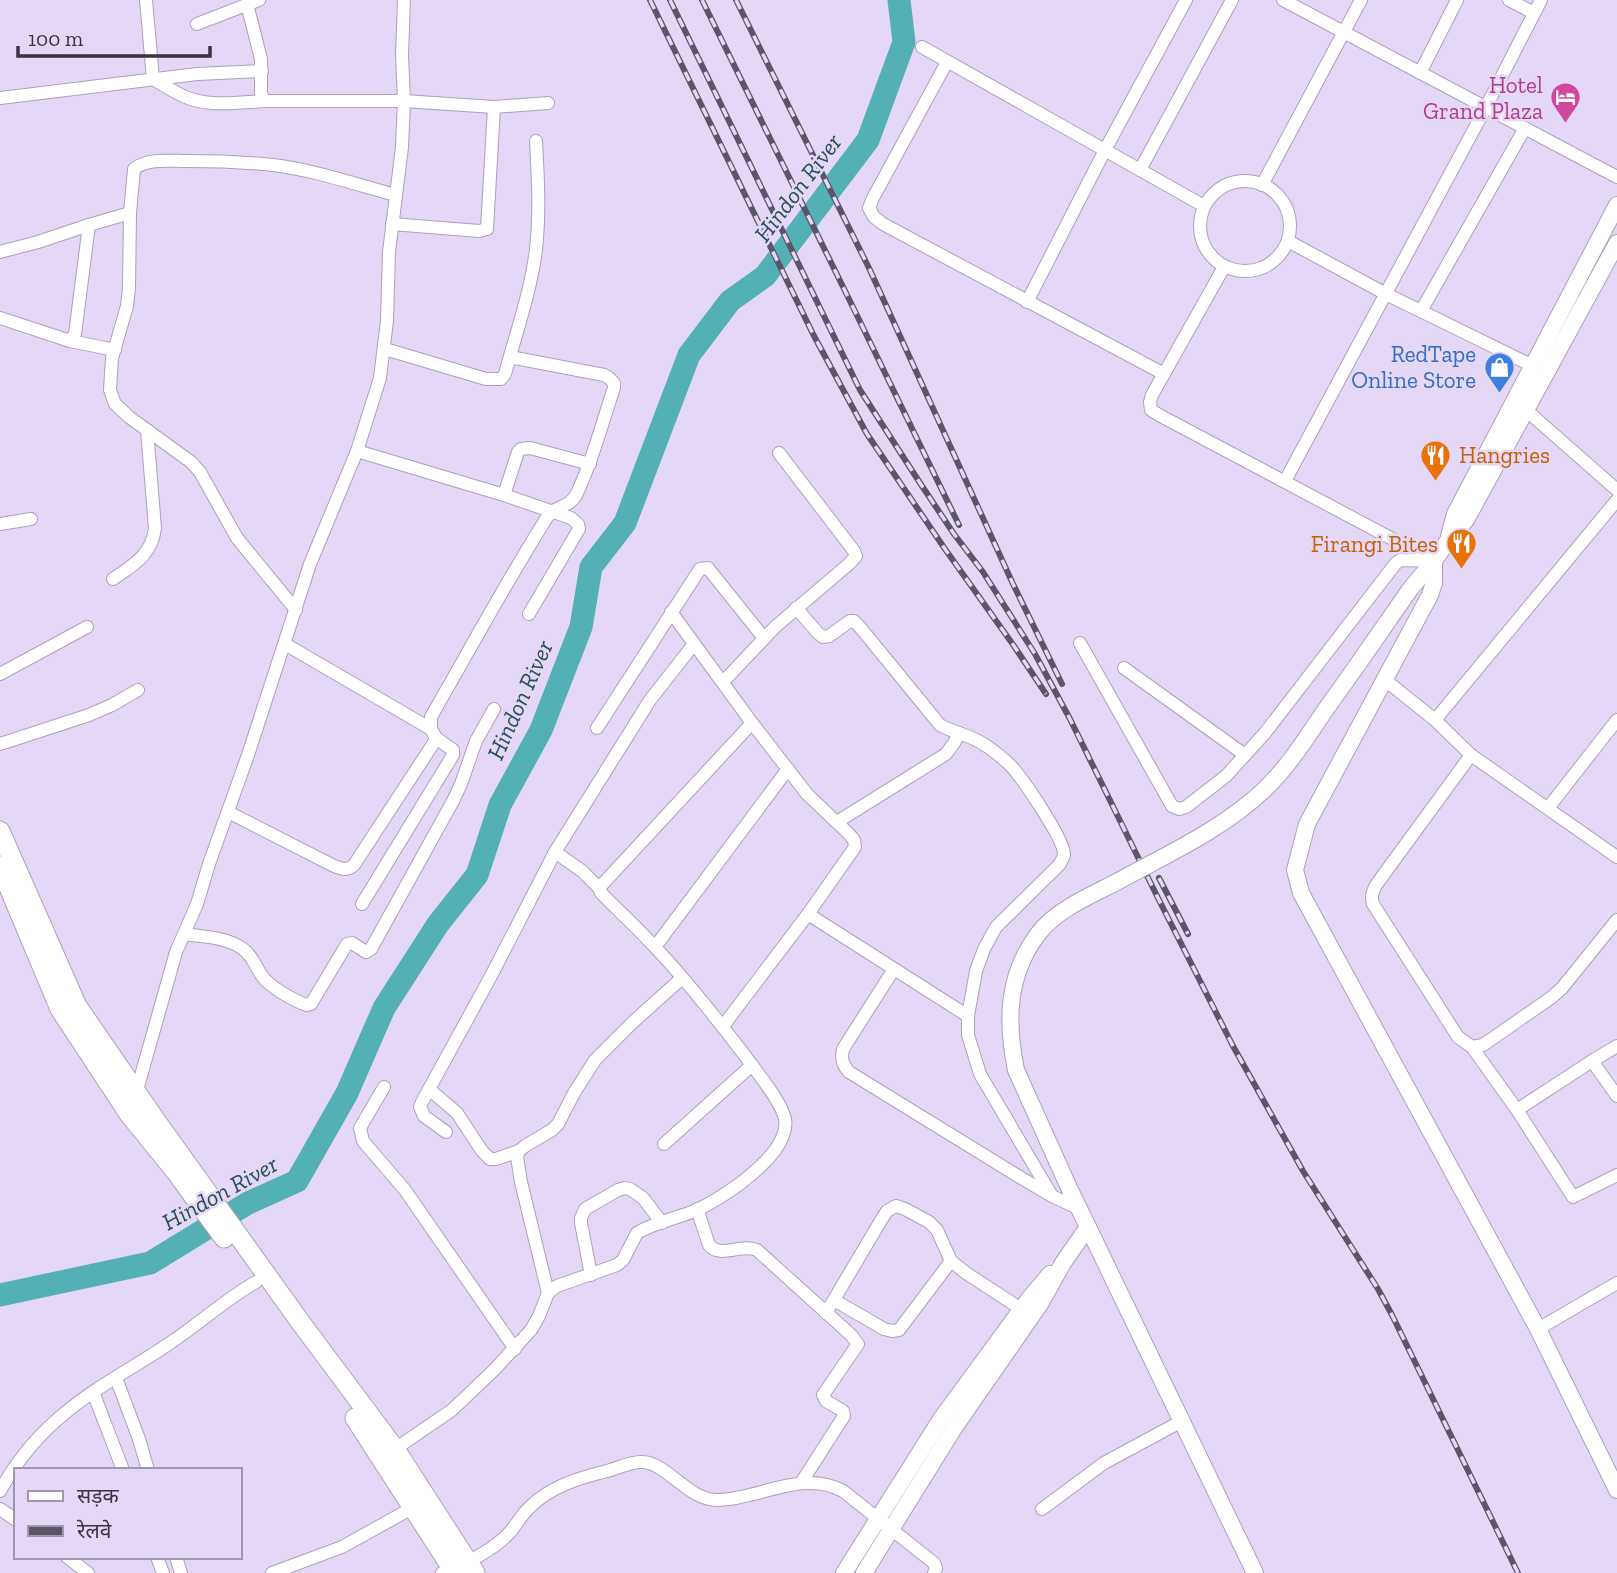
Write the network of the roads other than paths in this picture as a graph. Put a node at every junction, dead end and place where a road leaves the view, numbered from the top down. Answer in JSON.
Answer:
{"nodes":[{"id":1,"x":146,"y":0,"type":"edge"},
{"id":2,"x":404,"y":0,"type":"edge"},
{"id":3,"x":1186,"y":0,"type":"edge"},
{"id":4,"x":1232,"y":0,"type":"edge"},
{"id":5,"x":1283,"y":0,"type":"edge"},
{"id":6,"x":1361,"y":0,"type":"edge"},
{"id":7,"x":1457,"y":0,"type":"edge"},
{"id":8,"x":1509,"y":0,"type":"edge"},
{"id":9,"x":1541,"y":0,"type":"edge"},
{"id":10,"x":253,"y":2,"type":"edge"},
{"id":11,"x":1534,"y":13,"type":"junction"},
{"id":12,"x":197,"y":24,"type":"dead end"},
{"id":13,"x":1344,"y":34,"type":"junction"},
{"id":14,"x":922,"y":47,"type":"dead end"},
{"id":15,"x":947,"y":62,"type":"junction"},
{"id":16,"x":262,"y":71,"type":"junction"},
{"id":17,"x":1420,"y":73,"type":"junction"},
{"id":18,"x":153,"y":79,"type":"junction"},
{"id":19,"x":0,"y":98,"type":"edge"},
{"id":20,"x":267,"y":101,"type":"junction"},
{"id":21,"x":404,"y":101,"type":"junction"},
{"id":22,"x":548,"y":103,"type":"dead end"},
{"id":23,"x":494,"y":107,"type":"junction"},
{"id":24,"x":1486,"y":107,"type":"junction"},
{"id":25,"x":1525,"y":128,"type":"junction"},
{"id":26,"x":536,"y":141,"type":"dead end"},
{"id":27,"x":1105,"y":150,"type":"junction"},
{"id":28,"x":1140,"y":170,"type":"junction"},
{"id":29,"x":1617,"y":177,"type":"edge"},
{"id":30,"x":1262,"y":185,"type":"junction"},
{"id":31,"x":395,"y":194,"type":"junction"},
{"id":32,"x":1617,"y":205,"type":"edge"},
{"id":33,"x":1204,"y":206,"type":"junction"},
{"id":34,"x":130,"y":213,"type":"junction"},
{"id":35,"x":392,"y":224,"type":"junction"},
{"id":36,"x":89,"y":225,"type":"junction"},
{"id":37,"x":1288,"y":241,"type":"junction"},
{"id":38,"x":1617,"y":243,"type":"edge"},
{"id":39,"x":0,"y":252,"type":"edge"},
{"id":40,"x":1224,"y":267,"type":"junction"},
{"id":41,"x":1386,"y":294,"type":"junction"},
{"id":42,"x":1027,"y":302,"type":"junction"},
{"id":43,"x":1421,"y":310,"type":"junction"},
{"id":44,"x":0,"y":318,"type":"edge"},
{"id":45,"x":70,"y":341,"type":"junction"},
{"id":46,"x":115,"y":349,"type":"junction"},
{"id":47,"x":385,"y":349,"type":"junction"},
{"id":48,"x":510,"y":357,"type":"junction"},
{"id":49,"x":1533,"y":366,"type":"junction"},
{"id":50,"x":1164,"y":374,"type":"junction"},
{"id":51,"x":1519,"y":406,"type":"junction"},
{"id":52,"x":147,"y":430,"type":"junction"},
{"id":53,"x":357,"y":451,"type":"junction"},
{"id":54,"x":779,"y":453,"type":"dead end"},
{"id":55,"x":590,"y":464,"type":"junction"},
{"id":56,"x":1285,"y":481,"type":"junction"},
{"id":57,"x":1617,"y":490,"type":"edge"},
{"id":58,"x":504,"y":495,"type":"junction"},
{"id":59,"x":1617,"y":500,"type":"edge"},
{"id":60,"x":551,"y":511,"type":"junction"},
{"id":61,"x":31,"y":519,"type":"dead end"},
{"id":62,"x":0,"y":524,"type":"edge"},
{"id":63,"x":1434,"y":561,"type":"junction"},
{"id":64,"x":113,"y":579,"type":"dead end"},
{"id":65,"x":796,"y":608,"type":"junction"},
{"id":66,"x":296,"y":610,"type":"junction"},
{"id":67,"x":671,"y":612,"type":"junction"},
{"id":68,"x":529,"y":614,"type":"dead end"},
{"id":69,"x":87,"y":627,"type":"dead end"},
{"id":70,"x":764,"y":638,"type":"junction"},
{"id":71,"x":1080,"y":643,"type":"dead end"},
{"id":72,"x":285,"y":644,"type":"junction"},
{"id":73,"x":694,"y":644,"type":"junction"},
{"id":74,"x":1124,"y":668,"type":"dead end"},
{"id":75,"x":0,"y":674,"type":"edge"},
{"id":76,"x":1384,"y":678,"type":"junction"},
{"id":77,"x":723,"y":682,"type":"junction"},
{"id":78,"x":138,"y":690,"type":"dead end"},
{"id":79,"x":494,"y":709,"type":"dead end"},
{"id":80,"x":1435,"y":720,"type":"junction"},
{"id":81,"x":1617,"y":720,"type":"edge"},
{"id":82,"x":752,"y":723,"type":"junction"},
{"id":83,"x":597,"y":728,"type":"dead end"},
{"id":84,"x":959,"y":733,"type":"junction"},
{"id":85,"x":433,"y":734,"type":"junction"},
{"id":86,"x":0,"y":744,"type":"edge"},
{"id":87,"x":1245,"y":755,"type":"junction"},
{"id":88,"x":1471,"y":755,"type":"junction"},
{"id":89,"x":788,"y":769,"type":"junction"},
{"id":90,"x":1548,"y":808,"type":"junction"},
{"id":91,"x":228,"y":812,"type":"junction"},
{"id":92,"x":837,"y":822,"type":"junction"},
{"id":93,"x":0,"y":831,"type":"edge"},
{"id":94,"x":555,"y":852,"type":"junction"},
{"id":95,"x":1617,"y":857,"type":"edge"},
{"id":96,"x":0,"y":866,"type":"edge"},
{"id":97,"x":599,"y":888,"type":"junction"},
{"id":98,"x":362,"y":904,"type":"dead end"},
{"id":99,"x":808,"y":914,"type":"junction"},
{"id":100,"x":1617,"y":920,"type":"edge"},
{"id":101,"x":185,"y":934,"type":"junction"},
{"id":102,"x":655,"y":947,"type":"junction"},
{"id":103,"x":894,"y":969,"type":"junction"},
{"id":104,"x":681,"y":978,"type":"junction"},
{"id":105,"x":968,"y":1016,"type":"junction"},
{"id":106,"x":723,"y":1026,"type":"junction"},
{"id":107,"x":1617,"y":1045,"type":"edge"},
{"id":108,"x":1472,"y":1047,"type":"junction"},
{"id":109,"x":1592,"y":1061,"type":"junction"},
{"id":110,"x":752,"y":1065,"type":"junction"},
{"id":111,"x":108,"y":1066,"type":"junction"},
{"id":112,"x":384,"y":1087,"type":"dead end"},
{"id":113,"x":429,"y":1089,"type":"junction"},
{"id":114,"x":136,"y":1093,"type":"junction"},
{"id":115,"x":1617,"y":1097,"type":"edge"},
{"id":116,"x":1517,"y":1110,"type":"junction"},
{"id":117,"x":129,"y":1114,"type":"junction"},
{"id":118,"x":446,"y":1132,"type":"dead end"},
{"id":119,"x":664,"y":1144,"type":"dead end"},
{"id":120,"x":519,"y":1151,"type":"junction"},
{"id":121,"x":181,"y":1168,"type":"junction"},
{"id":122,"x":1617,"y":1175,"type":"edge"},
{"id":123,"x":1052,"y":1196,"type":"junction"},
{"id":124,"x":697,"y":1209,"type":"junction"},
{"id":125,"x":1080,"y":1209,"type":"junction"},
{"id":126,"x":662,"y":1223,"type":"junction"},
{"id":127,"x":1088,"y":1227,"type":"junction"},
{"id":128,"x":951,"y":1261,"type":"junction"},
{"id":129,"x":1063,"y":1263,"type":"junction"},
{"id":130,"x":591,"y":1275,"type":"junction"},
{"id":131,"x":257,"y":1277,"type":"junction"},
{"id":132,"x":1617,"y":1283,"type":"edge"},
{"id":133,"x":548,"y":1293,"type":"junction"},
{"id":134,"x":834,"y":1300,"type":"junction"},
{"id":135,"x":1021,"y":1309,"type":"junction"},
{"id":136,"x":826,"y":1312,"type":"junction"},
{"id":137,"x":1538,"y":1329,"type":"junction"},
{"id":138,"x":515,"y":1349,"type":"junction"},
{"id":139,"x":105,"y":1385,"type":"junction"},
{"id":140,"x":359,"y":1413,"type":"junction"},
{"id":141,"x":1182,"y":1421,"type":"junction"},
{"id":142,"x":395,"y":1449,"type":"junction"},
{"id":143,"x":16,"y":1468,"type":"edge"},
{"id":144,"x":123,"y":1468,"type":"edge"},
{"id":145,"x":147,"y":1468,"type":"edge"},
{"id":146,"x":14,"y":1471,"type":"edge"},
{"id":147,"x":801,"y":1483,"type":"junction"},
{"id":148,"x":1617,"y":1490,"type":"edge"},
{"id":149,"x":0,"y":1491,"type":"edge"},
{"id":150,"x":414,"y":1507,"type":"junction"},
{"id":151,"x":1042,"y":1509,"type":"dead end"},
{"id":152,"x":877,"y":1518,"type":"junction"},
{"id":153,"x":891,"y":1528,"type":"junction"},
{"id":154,"x":70,"y":1559,"type":"edge"},
{"id":155,"x":458,"y":1570,"type":"edge"},
{"id":156,"x":88,"y":1573,"type":"edge"},
{"id":157,"x":272,"y":1573,"type":"edge"},
{"id":158,"x":844,"y":1573,"type":"edge"},
{"id":159,"x":864,"y":1573,"type":"edge"},
{"id":160,"x":934,"y":1573,"type":"edge"},
{"id":161,"x":1255,"y":1573,"type":"edge"}],
"edges":[{"from":1,"to":18,"type":"street"},
{"from":2,"to":21,"type":"street"},
{"from":3,"to":27,"type":"street"},
{"from":4,"to":28,"type":"street"},
{"from":5,"to":13,"type":"street"},
{"from":6,"to":13,"type":"street"},
{"from":7,"to":17,"type":"street"},
{"from":8,"to":11,"type":"street"},
{"from":9,"to":11,"type":"street"},
{"from":10,"to":12,"type":"street"},
{"from":10,"to":16,"type":"street"},
{"from":11,"to":24,"type":"street"},
{"from":13,"to":17,"type":"street"},
{"from":13,"to":30,"type":"street"},
{"from":14,"to":15,"type":"street"},
{"from":15,"to":27,"type":"street"},
{"from":15,"to":42,"type":"street"},
{"from":16,"to":18,"type":"street"},
{"from":16,"to":20,"type":"street"},
{"from":17,"to":24,"type":"street"},
{"from":18,"to":19,"type":"street"},
{"from":18,"to":20,"type":"street"},
{"from":20,"to":21,"type":"street"},
{"from":21,"to":23,"type":"street"},
{"from":21,"to":31,"type":"street"},
{"from":22,"to":23,"type":"street"},
{"from":23,"to":35,"type":"street"},
{"from":24,"to":25,"type":"street"},
{"from":24,"to":41,"type":"street"},
{"from":25,"to":29,"type":"street"},
{"from":25,"to":43,"type":"street"},
{"from":26,"to":48,"type":"street"},
{"from":27,"to":28,"type":"street"},
{"from":27,"to":42,"type":"street"},
{"from":28,"to":33,"type":"street"},
{"from":30,"to":33,"type":"street"},
{"from":30,"to":37,"type":"street"},
{"from":31,"to":34,"type":"street"},
{"from":31,"to":35,"type":"street"},
{"from":32,"to":49,"type":"main road"},
{"from":33,"to":40,"type":"street"},
{"from":34,"to":36,"type":"street"},
{"from":34,"to":46,"type":"street"},
{"from":35,"to":47,"type":"street"},
{"from":36,"to":39,"type":"street"},
{"from":36,"to":45,"type":"street"},
{"from":37,"to":40,"type":"street"},
{"from":37,"to":41,"type":"street"},
{"from":38,"to":51,"type":"main road"},
{"from":40,"to":50,"type":"street"},
{"from":41,"to":43,"type":"street"},
{"from":41,"to":56,"type":"street"},
{"from":42,"to":50,"type":"street"},
{"from":43,"to":49,"type":"street"},
{"from":44,"to":45,"type":"street"},
{"from":45,"to":46,"type":"street"},
{"from":46,"to":52,"type":"street"},
{"from":47,"to":48,"type":"street"},
{"from":47,"to":53,"type":"street"},
{"from":48,"to":55,"type":"street"},
{"from":49,"to":51,"type":"main road"},
{"from":50,"to":56,"type":"street"},
{"from":51,"to":57,"type":"street"},
{"from":51,"to":63,"type":"main road"},
{"from":52,"to":64,"type":"street"},
{"from":52,"to":66,"type":"street"},
{"from":53,"to":58,"type":"street"},
{"from":53,"to":66,"type":"street"},
{"from":54,"to":65,"type":"street"},
{"from":55,"to":58,"type":"street"},
{"from":55,"to":60,"type":"street"},
{"from":56,"to":63,"type":"street"},
{"from":58,"to":60,"type":"street"},
{"from":59,"to":80,"type":"street"},
{"from":60,"to":68,"type":"street"},
{"from":60,"to":85,"type":"street"},
{"from":61,"to":62,"type":"street"},
{"from":63,"to":76,"type":"main road"},
{"from":63,"to":87,"type":"street"},
{"from":63,"to":125,"type":"main road","bridge":true},
{"from":65,"to":70,"type":"street"},
{"from":65,"to":84,"type":"street"},
{"from":66,"to":72,"type":"street"},
{"from":67,"to":70,"type":"street"},
{"from":67,"to":73,"type":"street"},
{"from":67,"to":83,"type":"street"},
{"from":69,"to":75,"type":"street"},
{"from":70,"to":77,"type":"street"},
{"from":71,"to":87,"type":"street"},
{"from":72,"to":85,"type":"street"},
{"from":72,"to":91,"type":"street"},
{"from":73,"to":77,"type":"street"},
{"from":73,"to":94,"type":"street"},
{"from":74,"to":87,"type":"street"},
{"from":76,"to":80,"type":"street"},
{"from":76,"to":137,"type":"main road"},
{"from":77,"to":82,"type":"street"},
{"from":78,"to":86,"type":"street"},
{"from":79,"to":101,"type":"street"},
{"from":80,"to":88,"type":"street"},
{"from":81,"to":90,"type":"street"},
{"from":82,"to":89,"type":"street"},
{"from":82,"to":97,"type":"street"},
{"from":84,"to":92,"type":"street"},
{"from":84,"to":105,"type":"street"},
{"from":85,"to":91,"type":"street"},
{"from":85,"to":98,"type":"street"},
{"from":88,"to":90,"type":"street"},
{"from":88,"to":108,"type":"street"},
{"from":89,"to":92,"type":"street"},
{"from":89,"to":102,"type":"street"},
{"from":90,"to":95,"type":"street"},
{"from":91,"to":101,"type":"street"},
{"from":92,"to":99,"type":"street"},
{"from":93,"to":111,"type":"main road"},
{"from":94,"to":97,"type":"street"},
{"from":94,"to":113,"type":"street"},
{"from":96,"to":111,"type":"main road"},
{"from":97,"to":102,"type":"street"},
{"from":99,"to":103,"type":"street"},
{"from":99,"to":106,"type":"street"},
{"from":100,"to":108,"type":"street"},
{"from":101,"to":114,"type":"street"},
{"from":102,"to":104,"type":"street"},
{"from":103,"to":105,"type":"street"},
{"from":103,"to":123,"type":"street"},
{"from":104,"to":106,"type":"street"},
{"from":104,"to":120,"type":"street"},
{"from":105,"to":123,"type":"street"},
{"from":106,"to":110,"type":"street"},
{"from":107,"to":109,"type":"street"},
{"from":108,"to":116,"type":"street"},
{"from":109,"to":115,"type":"street"},
{"from":109,"to":116,"type":"street"},
{"from":110,"to":119,"type":"street"},
{"from":110,"to":124,"type":"street"},
{"from":111,"to":114,"type":"main road"},
{"from":111,"to":117,"type":"main road"},
{"from":112,"to":138,"type":"street"},
{"from":113,"to":118,"type":"street"},
{"from":113,"to":120,"type":"street"},
{"from":114,"to":117,"type":"street"},
{"from":114,"to":121,"type":"main road"},
{"from":116,"to":122,"type":"street"},
{"from":117,"to":121,"type":"main road"},
{"from":120,"to":133,"type":"street"},
{"from":121,"to":131,"type":"main road"},
{"from":123,"to":125,"type":"street"},
{"from":124,"to":126,"type":"street"},
{"from":124,"to":136,"type":"street"},
{"from":125,"to":127,"type":"main road"},
{"from":126,"to":130,"type":"street"},
{"from":126,"to":130,"type":"street"},
{"from":127,"to":129,"type":"main road"},
{"from":127,"to":141,"type":"main road"},
{"from":128,"to":134,"type":"street"},
{"from":128,"to":134,"type":"street"},
{"from":128,"to":135,"type":"street"},
{"from":129,"to":135,"type":"main road"},
{"from":129,"to":153,"type":"main road"},
{"from":130,"to":133,"type":"street"},
{"from":131,"to":139,"type":"street"},
{"from":131,"to":140,"type":"main road"},
{"from":132,"to":137,"type":"street"},
{"from":133,"to":138,"type":"street"},
{"from":134,"to":136,"type":"street"},
{"from":135,"to":152,"type":"main road"},
{"from":136,"to":147,"type":"street"},
{"from":137,"to":148,"type":"main road"},
{"from":138,"to":142,"type":"street"},
{"from":139,"to":143,"type":"street"},
{"from":139,"to":144,"type":"street"},
{"from":139,"to":145,"type":"street"},
{"from":140,"to":142,"type":"main road"},
{"from":140,"to":150,"type":"main road"},
{"from":141,"to":151,"type":"street"},
{"from":141,"to":161,"type":"main road"},
{"from":142,"to":155,"type":"main road"},
{"from":146,"to":149,"type":"street"},
{"from":147,"to":152,"type":"street"},
{"from":147,"to":155,"type":"street"},
{"from":150,"to":155,"type":"main road"},
{"from":150,"to":157,"type":"street"},
{"from":152,"to":153,"type":"street"},
{"from":152,"to":158,"type":"main road"},
{"from":153,"to":159,"type":"main road"},
{"from":153,"to":160,"type":"street"},
{"from":154,"to":156,"type":"street"}]}
